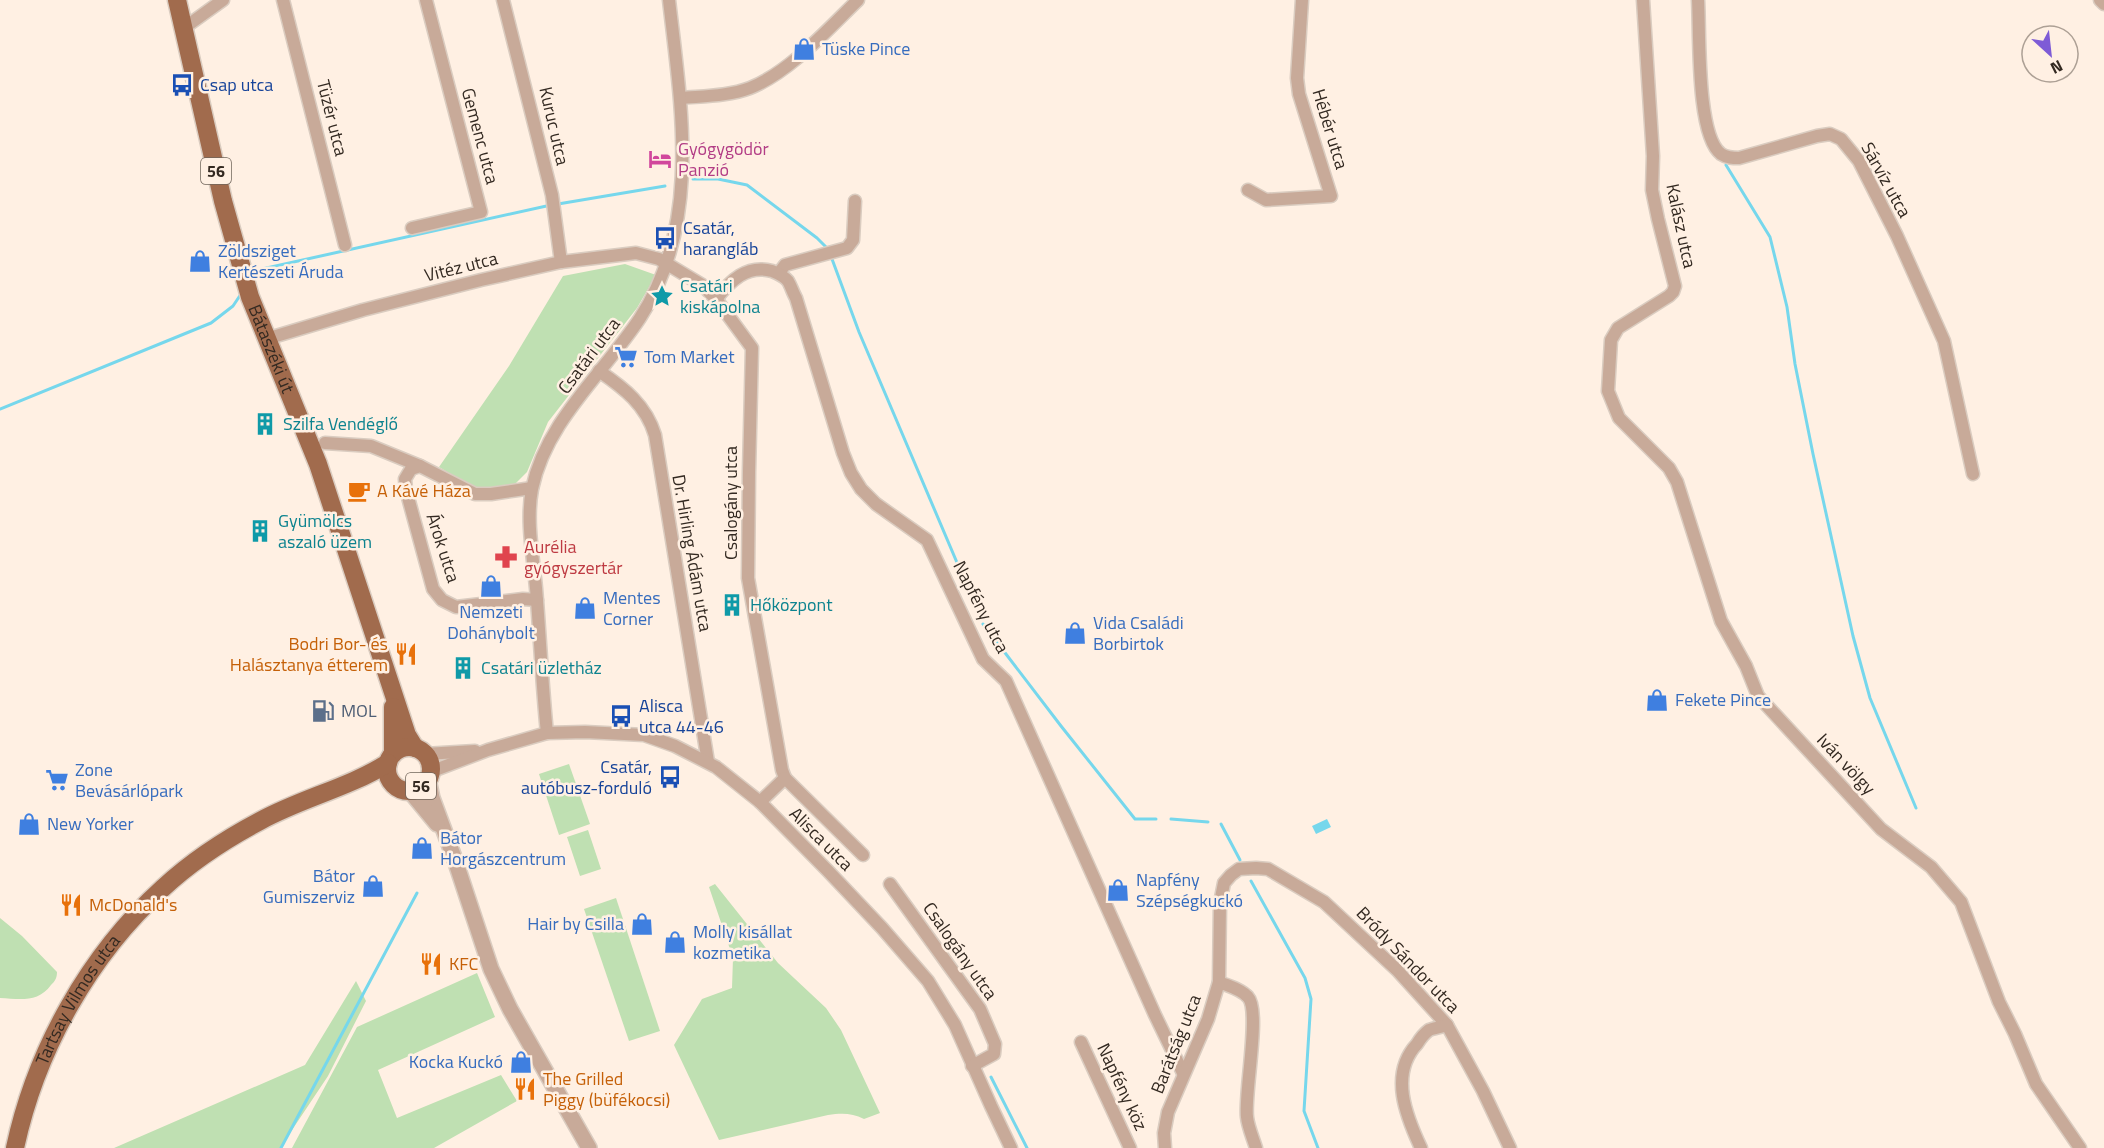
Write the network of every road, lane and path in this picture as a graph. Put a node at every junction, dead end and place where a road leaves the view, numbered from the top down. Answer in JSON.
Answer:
{"nodes":[{"id":1,"x":177,"y":0,"type":"edge"},
{"id":2,"x":223,"y":0,"type":"edge"},
{"id":3,"x":283,"y":0,"type":"edge"},
{"id":4,"x":426,"y":0,"type":"edge"},
{"id":5,"x":503,"y":0,"type":"edge"},
{"id":6,"x":669,"y":0,"type":"edge"},
{"id":7,"x":858,"y":0,"type":"edge"},
{"id":8,"x":1302,"y":0,"type":"edge"},
{"id":9,"x":1643,"y":0,"type":"edge"},
{"id":10,"x":1698,"y":0,"type":"edge"},
{"id":11,"x":2100,"y":0,"type":"edge"},
{"id":12,"x":2104,"y":4,"type":"edge"},
{"id":13,"x":184,"y":28,"type":"junction"},
{"id":14,"x":681,"y":98,"type":"junction"},
{"id":15,"x":1248,"y":190,"type":"dead end"},
{"id":16,"x":855,"y":201,"type":"dead end"},
{"id":17,"x":412,"y":228,"type":"dead end"},
{"id":18,"x":345,"y":245,"type":"dead end"},
{"id":19,"x":561,"y":262,"type":"junction"},
{"id":20,"x":666,"y":263,"type":"junction"},
{"id":21,"x":778,"y":273,"type":"junction"},
{"id":22,"x":716,"y":299,"type":"junction"},
{"id":23,"x":266,"y":339,"type":"junction"},
{"id":24,"x":599,"y":371,"type":"junction"},
{"id":25,"x":1608,"y":391,"type":"joint"},
{"id":26,"x":325,"y":443,"type":"dead end"},
{"id":27,"x":420,"y":466,"type":"junction"},
{"id":28,"x":1973,"y":474,"type":"dead end"},
{"id":29,"x":532,"y":488,"type":"junction"},
{"id":30,"x":537,"y":600,"type":"junction"},
{"id":31,"x":392,"y":690,"type":"junction"},
{"id":32,"x":547,"y":733,"type":"junction"},
{"id":33,"x":488,"y":750,"type":"junction"},
{"id":34,"x":420,"y":751,"type":"junction"},
{"id":35,"x":390,"y":758,"type":"junction"},
{"id":36,"x":708,"y":762,"type":"junction"},
{"id":37,"x":429,"y":775,"type":"junction"},
{"id":38,"x":785,"y":778,"type":"junction"},
{"id":39,"x":403,"y":788,"type":"junction"},
{"id":40,"x":335,"y":789,"type":"junction"},
{"id":41,"x":760,"y":802,"type":"junction"},
{"id":42,"x":450,"y":844,"type":"junction"},
{"id":43,"x":863,"y":855,"type":"dead end"},
{"id":44,"x":1256,"y":868,"type":"joint"},
{"id":45,"x":890,"y":884,"type":"dead end"},
{"id":46,"x":1219,"y":982,"type":"junction"},
{"id":47,"x":1447,"y":1025,"type":"junction"},
{"id":48,"x":1081,"y":1042,"type":"dead end"},
{"id":49,"x":972,"y":1065,"type":"junction"},
{"id":50,"x":1183,"y":1073,"type":"junction"},
{"id":51,"x":15,"y":1148,"type":"edge"},
{"id":52,"x":589,"y":1148,"type":"edge"},
{"id":53,"x":1011,"y":1148,"type":"edge"},
{"id":54,"x":1130,"y":1148,"type":"edge"},
{"id":55,"x":1165,"y":1148,"type":"edge"},
{"id":56,"x":1256,"y":1148,"type":"edge"},
{"id":57,"x":1421,"y":1148,"type":"edge"},
{"id":58,"x":1510,"y":1148,"type":"edge"},
{"id":59,"x":2080,"y":1148,"type":"edge"}],
"edges":[{"from":1,"to":13,"type":"main road","name":"Bátaszéki út","number":"56"},
{"from":2,"to":13,"type":"street"},
{"from":3,"to":18,"type":"street","name":"Tüzér utca"},
{"from":4,"to":17,"type":"street","name":"Gemenc utca"},
{"from":5,"to":19,"type":"street","name":"Kuruc utca"},
{"from":6,"to":14,"type":"street","name":"Csatári utca"},
{"from":7,"to":14,"type":"street"},
{"from":8,"to":15,"type":"street","name":"Hébér utca"},
{"from":9,"to":25,"type":"street","name":"Kalász utca"},
{"from":10,"to":28,"type":"street","name":"Sárvíz utca"},
{"from":11,"to":12,"type":"street"},
{"from":13,"to":23,"type":"main road","name":"Bátaszéki út","number":"56"},
{"from":14,"to":20,"type":"street","name":"Csatári utca"},
{"from":16,"to":21,"type":"street"},
{"from":19,"to":20,"type":"street","name":"Vitéz utca"},
{"from":19,"to":23,"type":"street","name":"Vitéz utca"},
{"from":20,"to":22,"type":"street","name":"Csalogány utca"},
{"from":20,"to":24,"type":"street","name":"Csatári utca"},
{"from":21,"to":22,"type":"street"},
{"from":21,"to":50,"type":"street","name":"Napfény utca"},
{"from":22,"to":38,"type":"street","name":"Csalogány utca"},
{"from":23,"to":31,"type":"main road","name":"Bátaszéki út","number":"56"},
{"from":24,"to":29,"type":"street","name":"Csatári utca"},
{"from":24,"to":36,"type":"street","name":"Dr. Hirling Ádám utca"},
{"from":25,"to":59,"type":"street","name":"Iván völgy"},
{"from":26,"to":27,"type":"street"},
{"from":27,"to":29,"type":"street"},
{"from":27,"to":30,"type":"street","name":"Árok utca"},
{"from":29,"to":30,"type":"street","name":"Csatári utca"},
{"from":30,"to":32,"type":"street","name":"Csatári utca"},
{"from":31,"to":34,"type":"main road","number":"56"},
{"from":31,"to":35,"type":"main road","number":"56"},
{"from":32,"to":33,"type":"street","name":"Alisca utca"},
{"from":32,"to":36,"type":"street","name":"Alisca utca"},
{"from":33,"to":34,"type":"street","name":"Alisca utca"},
{"from":33,"to":37,"type":"street","name":"Alisca utca"},
{"from":34,"to":35,"type":"main road","number":"56"},
{"from":34,"to":37,"type":"main road","number":"56"},
{"from":35,"to":39,"type":"main road","number":"56"},
{"from":35,"to":40,"type":"main road","number":"56"},
{"from":36,"to":41,"type":"street","name":"Alisca utca"},
{"from":37,"to":39,"type":"main road","number":"56"},
{"from":37,"to":42,"type":"street"},
{"from":38,"to":41,"type":"street"},
{"from":38,"to":43,"type":"street"},
{"from":39,"to":40,"type":"main road","number":"56"},
{"from":39,"to":42,"type":"street"},
{"from":40,"to":51,"type":"main road","name":"Tartsay Vilmos utca","number":"56"},
{"from":41,"to":49,"type":"street","name":"Alisca utca"},
{"from":42,"to":52,"type":"street"},
{"from":44,"to":46,"type":"street","name":"Barátság utca"},
{"from":44,"to":47,"type":"street","name":"Bródy Sándor utca"},
{"from":45,"to":49,"type":"street","name":"Csalogány utca"},
{"from":46,"to":50,"type":"street","name":"Barátság utca"},
{"from":46,"to":56,"type":"street"},
{"from":47,"to":57,"type":"street"},
{"from":47,"to":58,"type":"street","name":"Bródy Sándor utca"},
{"from":48,"to":54,"type":"street","name":"Napfény köz"},
{"from":49,"to":53,"type":"street","name":"Alisca utca"},
{"from":50,"to":55,"type":"street","name":"Barátság utca"}]}
